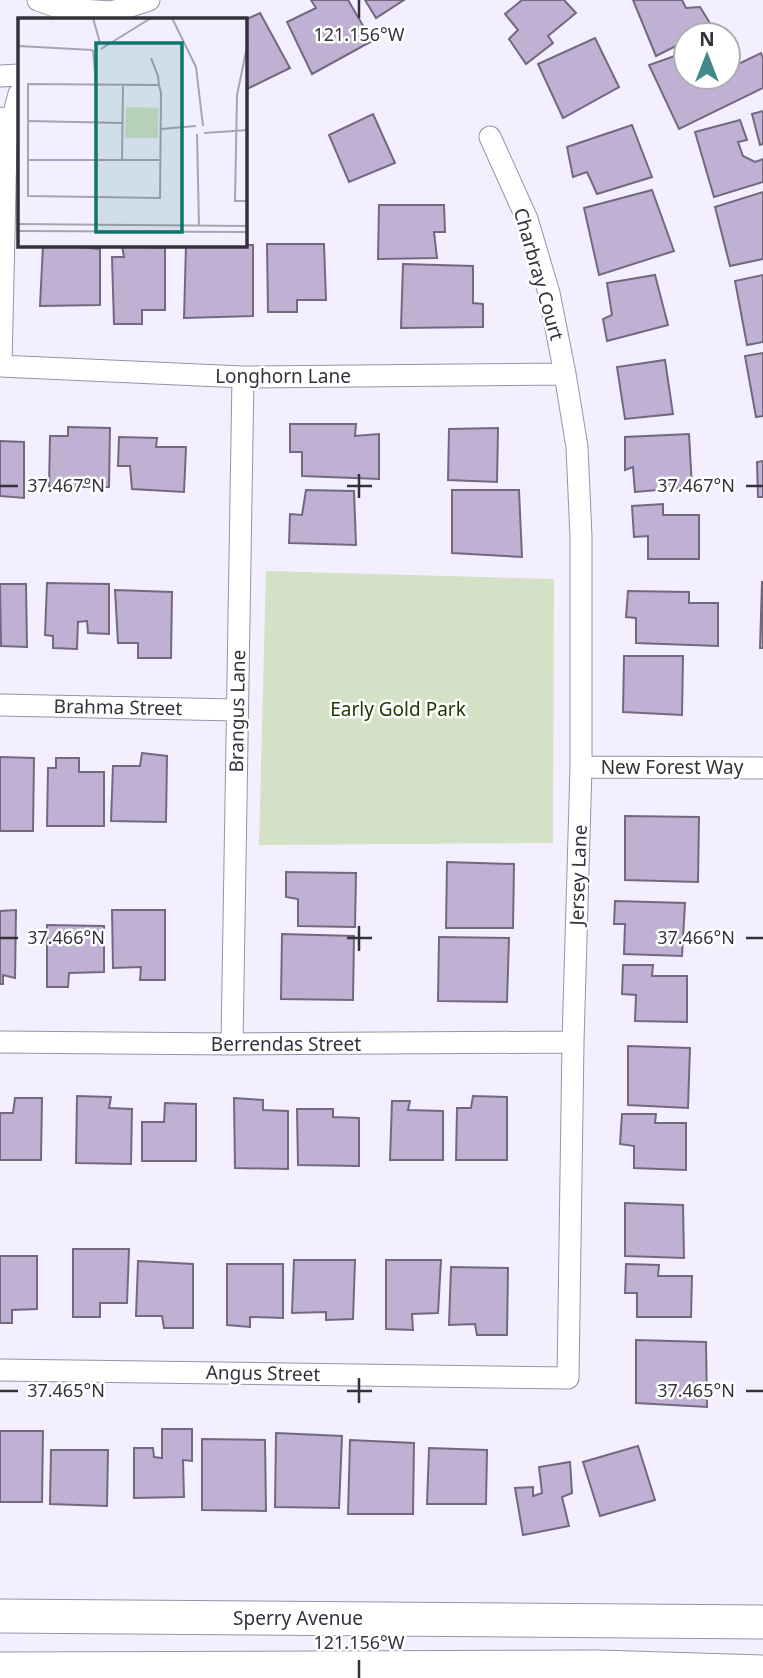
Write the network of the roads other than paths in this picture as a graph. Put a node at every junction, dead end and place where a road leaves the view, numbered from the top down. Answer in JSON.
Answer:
{"nodes":[{"id":1,"x":38,"y":0,"type":"edge"},
{"id":2,"x":149,"y":0,"type":"edge"},
{"id":3,"x":105,"y":16,"type":"edge"},
{"id":4,"x":49,"y":18,"type":"edge"},
{"id":5,"x":18,"y":75,"type":"edge"},
{"id":6,"x":0,"y":76,"type":"edge"},
{"id":7,"x":18,"y":98,"type":"edge"},
{"id":8,"x":0,"y":118,"type":"edge"},
{"id":9,"x":490,"y":137,"type":"dead end"},
{"id":10,"x":6,"y":144,"type":"junction"},
{"id":11,"x":0,"y":366,"type":"edge"},
{"id":12,"x":565,"y":374,"type":"junction"},
{"id":13,"x":243,"y":377,"type":"junction"},
{"id":14,"x":0,"y":705,"type":"edge"},
{"id":15,"x":236,"y":710,"type":"junction"},
{"id":16,"x":581,"y":767,"type":"junction"},
{"id":17,"x":763,"y":768,"type":"edge"},
{"id":18,"x":0,"y":1042,"type":"edge"},
{"id":19,"x":573,"y":1042,"type":"junction"},
{"id":20,"x":232,"y":1044,"type":"junction"},
{"id":21,"x":0,"y":1370,"type":"edge"},
{"id":22,"x":568,"y":1378,"type":"joint"},
{"id":23,"x":0,"y":1616,"type":"edge"},
{"id":24,"x":763,"y":1622,"type":"edge"},
{"id":25,"x":0,"y":1669,"type":"edge"},
{"id":26,"x":763,"y":1672,"type":"edge"}],
"edges":[{"from":1,"to":3,"type":"street"},
{"from":1,"to":4,"type":"street"},
{"from":2,"to":3,"type":"street"},
{"from":5,"to":6,"type":"street"},
{"from":7,"to":10,"type":"street"},
{"from":8,"to":10,"type":"street"},
{"from":9,"to":12,"type":"street","name":"Charbray Court"},
{"from":10,"to":11,"type":"street"},
{"from":11,"to":13,"type":"street","name":"Longhorn Lane"},
{"from":12,"to":13,"type":"street","name":"Longhorn Lane"},
{"from":12,"to":16,"type":"street","name":"Jersey Lane"},
{"from":13,"to":15,"type":"street","name":"Brangus Lane"},
{"from":14,"to":15,"type":"street","name":"Brahma Street"},
{"from":15,"to":20,"type":"street","name":"Brangus Lane"},
{"from":16,"to":17,"type":"street","name":"New Forest Way"},
{"from":16,"to":19,"type":"street","name":"Jersey Lane"},
{"from":18,"to":20,"type":"street","name":"Berrendas Street"},
{"from":19,"to":20,"type":"street","name":"Berrendas Street"},
{"from":19,"to":22,"type":"street","name":"Jersey Lane"},
{"from":21,"to":22,"type":"street","name":"Angus Street"},
{"from":23,"to":24,"type":"main road","name":"Sperry Avenue"},
{"from":25,"to":26,"type":"main road"}]}
